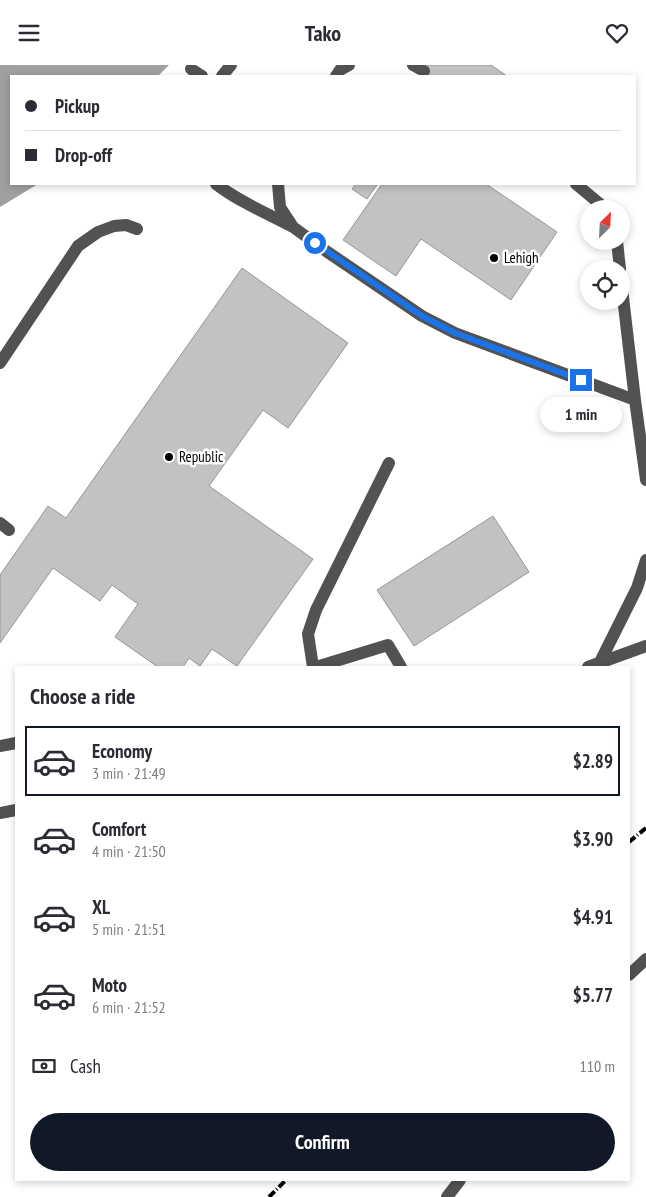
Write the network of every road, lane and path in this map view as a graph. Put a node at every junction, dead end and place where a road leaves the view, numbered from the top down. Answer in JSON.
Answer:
{"nodes":[{"id":1,"x":231,"y":65,"type":"edge"},
{"id":2,"x":349,"y":65,"type":"edge"},
{"id":3,"x":191,"y":69,"type":"dead end"},
{"id":4,"x":200,"y":75,"type":"edge"},
{"id":5,"x":223,"y":75,"type":"edge"},
{"id":6,"x":337,"y":75,"type":"edge"},
{"id":7,"x":217,"y":185,"type":"edge"},
{"id":8,"x":278,"y":185,"type":"edge"},
{"id":9,"x":577,"y":185,"type":"edge"},
{"id":10,"x":595,"y":200,"type":"edge"},
{"id":11,"x":293,"y":227,"type":"junction"},
{"id":12,"x":137,"y":229,"type":"dead end"},
{"id":13,"x":624,"y":310,"type":"edge"},
{"id":14,"x":0,"y":363,"type":"edge"},
{"id":15,"x":635,"y":400,"type":"junction"},
{"id":16,"x":390,"y":463,"type":"dead end"},
{"id":17,"x":646,"y":480,"type":"edge"},
{"id":18,"x":646,"y":561,"type":"edge"},
{"id":19,"x":646,"y":647,"type":"edge"},
{"id":20,"x":314,"y":666,"type":"edge"},
{"id":21,"x":317,"y":666,"type":"edge"},
{"id":22,"x":400,"y":666,"type":"edge"},
{"id":23,"x":594,"y":666,"type":"edge"},
{"id":24,"x":15,"y":743,"type":"edge"},
{"id":25,"x":0,"y":746,"type":"edge"},
{"id":26,"x":15,"y":810,"type":"edge"},
{"id":27,"x":0,"y":813,"type":"edge"},
{"id":28,"x":646,"y":959,"type":"edge"},
{"id":29,"x":630,"y":974,"type":"edge"},
{"id":30,"x":459,"y":1181,"type":"edge"},
{"id":31,"x":447,"y":1197,"type":"edge"}],
"edges":[{"from":1,"to":5,"type":"street"},
{"from":2,"to":6,"type":"street"},
{"from":3,"to":4,"type":"street"},
{"from":7,"to":11,"type":"street"},
{"from":8,"to":11,"type":"street"},
{"from":9,"to":10,"type":"street"},
{"from":11,"to":15,"type":"street"},
{"from":12,"to":14,"type":"street"},
{"from":13,"to":15,"type":"street"},
{"from":15,"to":17,"type":"street"},
{"from":16,"to":20,"type":"street"},
{"from":18,"to":23,"type":"street"},
{"from":19,"to":23,"type":"street"},
{"from":21,"to":22,"type":"street"},
{"from":24,"to":25,"type":"street"},
{"from":26,"to":27,"type":"street"},
{"from":28,"to":29,"type":"street"},
{"from":30,"to":31,"type":"street"}]}
